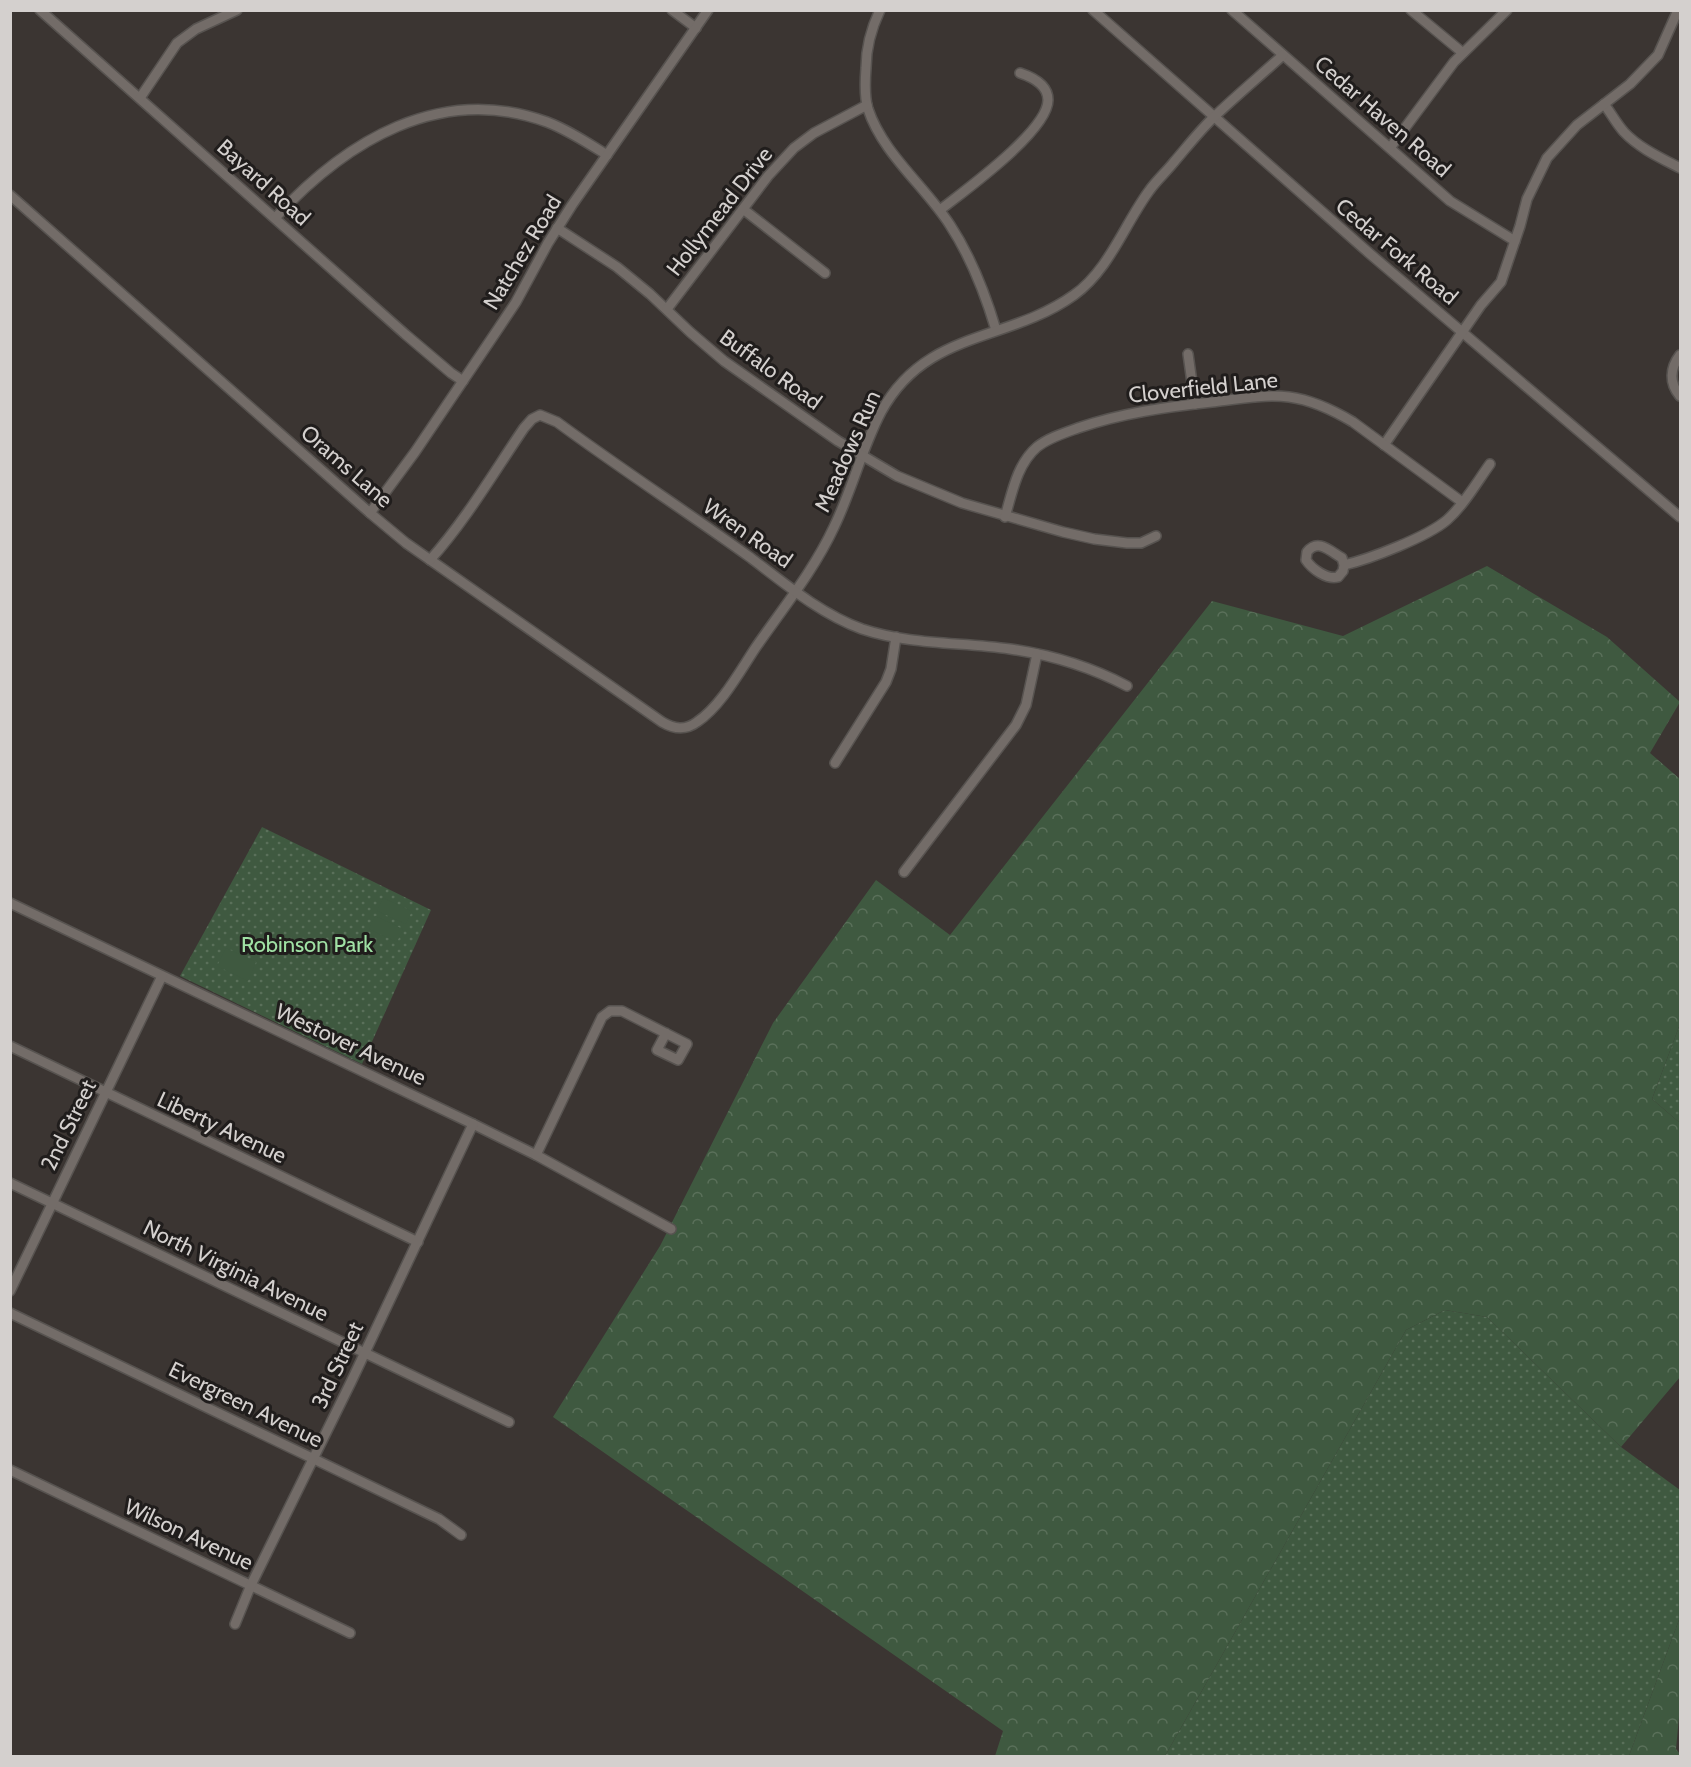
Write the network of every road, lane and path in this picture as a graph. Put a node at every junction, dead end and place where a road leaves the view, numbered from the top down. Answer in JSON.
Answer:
{"nodes":[{"id":1,"x":40,"y":10,"type":"edge"},
{"id":2,"x":237,"y":10,"type":"edge"},
{"id":3,"x":672,"y":10,"type":"edge"},
{"id":4,"x":708,"y":10,"type":"edge"},
{"id":5,"x":880,"y":10,"type":"edge"},
{"id":6,"x":1093,"y":10,"type":"edge"},
{"id":7,"x":1232,"y":10,"type":"edge"},
{"id":8,"x":1411,"y":10,"type":"edge"},
{"id":9,"x":1507,"y":10,"type":"edge"},
{"id":10,"x":1678,"y":10,"type":"edge"},
{"id":11,"x":696,"y":28,"type":"junction"},
{"id":12,"x":1463,"y":53,"type":"junction"},
{"id":13,"x":1283,"y":55,"type":"junction"},
{"id":14,"x":1020,"y":73,"type":"dead end"},
{"id":15,"x":140,"y":98,"type":"junction"},
{"id":16,"x":1604,"y":104,"type":"junction"},
{"id":17,"x":867,"y":105,"type":"junction"},
{"id":18,"x":1213,"y":117,"type":"junction"},
{"id":19,"x":1390,"y":148,"type":"junction"},
{"id":20,"x":607,"y":155,"type":"junction"},
{"id":21,"x":1680,"y":168,"type":"edge"},
{"id":22,"x":10,"y":195,"type":"edge"},
{"id":23,"x":742,"y":209,"type":"junction"},
{"id":24,"x":940,"y":210,"type":"junction"},
{"id":25,"x":275,"y":218,"type":"junction"},
{"id":26,"x":557,"y":228,"type":"junction"},
{"id":27,"x":1515,"y":241,"type":"junction"},
{"id":28,"x":825,"y":273,"type":"dead end"},
{"id":29,"x":667,"y":309,"type":"junction"},
{"id":30,"x":996,"y":330,"type":"junction"},
{"id":31,"x":1463,"y":332,"type":"junction"},
{"id":32,"x":1188,"y":354,"type":"dead end"},
{"id":33,"x":1680,"y":355,"type":"edge"},
{"id":34,"x":463,"y":381,"type":"junction"},
{"id":35,"x":1680,"y":396,"type":"edge"},
{"id":36,"x":1195,"y":404,"type":"junction"},
{"id":37,"x":1384,"y":445,"type":"junction"},
{"id":38,"x":862,"y":456,"type":"junction"},
{"id":39,"x":1490,"y":464,"type":"dead end"},
{"id":40,"x":1462,"y":501,"type":"junction"},
{"id":41,"x":370,"y":513,"type":"junction"},
{"id":42,"x":1005,"y":517,"type":"junction"},
{"id":43,"x":1680,"y":517,"type":"edge"},
{"id":44,"x":1156,"y":536,"type":"dead end"},
{"id":45,"x":429,"y":560,"type":"junction"},
{"id":46,"x":1344,"y":565,"type":"dead end"},
{"id":47,"x":796,"y":590,"type":"junction"},
{"id":48,"x":896,"y":638,"type":"junction"},
{"id":49,"x":1037,"y":654,"type":"junction"},
{"id":50,"x":1127,"y":686,"type":"dead end"},
{"id":51,"x":685,"y":728,"type":"joint"},
{"id":52,"x":835,"y":763,"type":"dead end"},
{"id":53,"x":904,"y":872,"type":"dead end"},
{"id":54,"x":10,"y":903,"type":"edge"},
{"id":55,"x":162,"y":976,"type":"junction"},
{"id":56,"x":666,"y":1033,"type":"dead end"},
{"id":57,"x":10,"y":1046,"type":"edge"},
{"id":58,"x":106,"y":1092,"type":"junction"},
{"id":59,"x":473,"y":1124,"type":"junction"},
{"id":60,"x":536,"y":1155,"type":"junction"},
{"id":61,"x":10,"y":1183,"type":"edge"},
{"id":62,"x":52,"y":1203,"type":"junction"},
{"id":63,"x":671,"y":1229,"type":"dead end"},
{"id":64,"x":418,"y":1242,"type":"junction"},
{"id":65,"x":10,"y":1291,"type":"edge"},
{"id":66,"x":10,"y":1313,"type":"edge"},
{"id":67,"x":364,"y":1354,"type":"junction"},
{"id":68,"x":509,"y":1422,"type":"dead end"},
{"id":69,"x":314,"y":1458,"type":"junction"},
{"id":70,"x":10,"y":1470,"type":"edge"},
{"id":71,"x":461,"y":1535,"type":"dead end"},
{"id":72,"x":251,"y":1585,"type":"junction"},
{"id":73,"x":235,"y":1624,"type":"dead end"},
{"id":74,"x":350,"y":1634,"type":"dead end"}],
"edges":[{"from":1,"to":15,"type":"street","name":"Bayard Road"},
{"from":2,"to":15,"type":"street"},
{"from":3,"to":11,"type":"street"},
{"from":4,"to":11,"type":"street","name":"Natchez Road"},
{"from":5,"to":17,"type":"street"},
{"from":6,"to":18,"type":"street","name":"Cedar Fork Road"},
{"from":7,"to":13,"type":"street","name":"Cedar Haven Road"},
{"from":8,"to":12,"type":"street"},
{"from":9,"to":12,"type":"street"},
{"from":10,"to":16,"type":"street"},
{"from":11,"to":20,"type":"street","name":"Natchez Road"},
{"from":12,"to":19,"type":"street"},
{"from":13,"to":18,"type":"street","name":"Meadows Run"},
{"from":13,"to":19,"type":"street","name":"Cedar Haven Road"},
{"from":14,"to":24,"type":"street"},
{"from":15,"to":25,"type":"street","name":"Bayard Road"},
{"from":16,"to":21,"type":"street"},
{"from":16,"to":27,"type":"street"},
{"from":17,"to":23,"type":"street","name":"Hollymead Drive"},
{"from":17,"to":24,"type":"street"},
{"from":18,"to":30,"type":"street","name":"Meadows Run"},
{"from":18,"to":31,"type":"street","name":"Cedar Fork Road"},
{"from":19,"to":27,"type":"street","name":"Cedar Haven Road"},
{"from":20,"to":25,"type":"street"},
{"from":20,"to":26,"type":"street","name":"Natchez Road"},
{"from":22,"to":41,"type":"street","name":"Orams Lane"},
{"from":23,"to":28,"type":"street"},
{"from":23,"to":29,"type":"street","name":"Hollymead Drive"},
{"from":24,"to":30,"type":"street"},
{"from":25,"to":34,"type":"street","name":"Bayard Road"},
{"from":26,"to":29,"type":"street","name":"Buffalo Road"},
{"from":26,"to":34,"type":"street","name":"Natchez Road"},
{"from":27,"to":31,"type":"street"},
{"from":29,"to":38,"type":"street","name":"Buffalo Road"},
{"from":30,"to":38,"type":"street","name":"Meadows Run"},
{"from":31,"to":37,"type":"street"},
{"from":31,"to":43,"type":"street","name":"Cedar Fork Road"},
{"from":32,"to":36,"type":"street"},
{"from":33,"to":35,"type":"street"},
{"from":34,"to":41,"type":"street","name":"Natchez Road"},
{"from":36,"to":37,"type":"street","name":"Cloverfield Lane"},
{"from":36,"to":42,"type":"street","name":"Cloverfield Lane"},
{"from":37,"to":40,"type":"street","name":"Cloverfield Lane"},
{"from":38,"to":42,"type":"street","name":"Buffalo Road"},
{"from":38,"to":47,"type":"street","name":"Meadows Run"},
{"from":39,"to":40,"type":"street"},
{"from":40,"to":46,"type":"street"},
{"from":41,"to":45,"type":"street","name":"Orams Lane"},
{"from":42,"to":44,"type":"street","name":"Buffalo Road"},
{"from":45,"to":47,"type":"street","name":"Wren Road"},
{"from":45,"to":51,"type":"street","name":"Orams Lane"},
{"from":47,"to":48,"type":"street","name":"Wren Road"},
{"from":47,"to":51,"type":"street","name":"Meadows Run"},
{"from":48,"to":49,"type":"street","name":"Wren Road"},
{"from":48,"to":52,"type":"street"},
{"from":49,"to":50,"type":"street","name":"Wren Road"},
{"from":49,"to":53,"type":"street"},
{"from":54,"to":55,"type":"street","name":"Westover Avenue"},
{"from":55,"to":58,"type":"street","name":"2nd Street"},
{"from":55,"to":59,"type":"street","name":"Westover Avenue"},
{"from":56,"to":60,"type":"street"},
{"from":57,"to":58,"type":"street","name":"Liberty Avenue"},
{"from":58,"to":62,"type":"street","name":"2nd Street"},
{"from":58,"to":64,"type":"street","name":"Liberty Avenue"},
{"from":59,"to":60,"type":"street","name":"Westover Avenue"},
{"from":59,"to":64,"type":"street","name":"3rd Street"},
{"from":60,"to":63,"type":"street","name":"Westover Avenue"},
{"from":61,"to":62,"type":"street","name":"North Virginia Avenue"},
{"from":62,"to":65,"type":"street","name":"2nd Street"},
{"from":62,"to":67,"type":"street","name":"North Virginia Avenue"},
{"from":64,"to":67,"type":"street","name":"3rd Street"},
{"from":66,"to":69,"type":"street","name":"Evergreen Avenue"},
{"from":67,"to":68,"type":"street","name":"North Virginia Avenue"},
{"from":67,"to":69,"type":"street","name":"3rd Street"},
{"from":69,"to":71,"type":"street","name":"Evergreen Avenue"},
{"from":69,"to":72,"type":"street","name":"3rd Street"},
{"from":70,"to":72,"type":"street","name":"Wilson Avenue"},
{"from":72,"to":73,"type":"street","name":"3rd Street"},
{"from":72,"to":74,"type":"street","name":"Wilson Avenue"}]}
